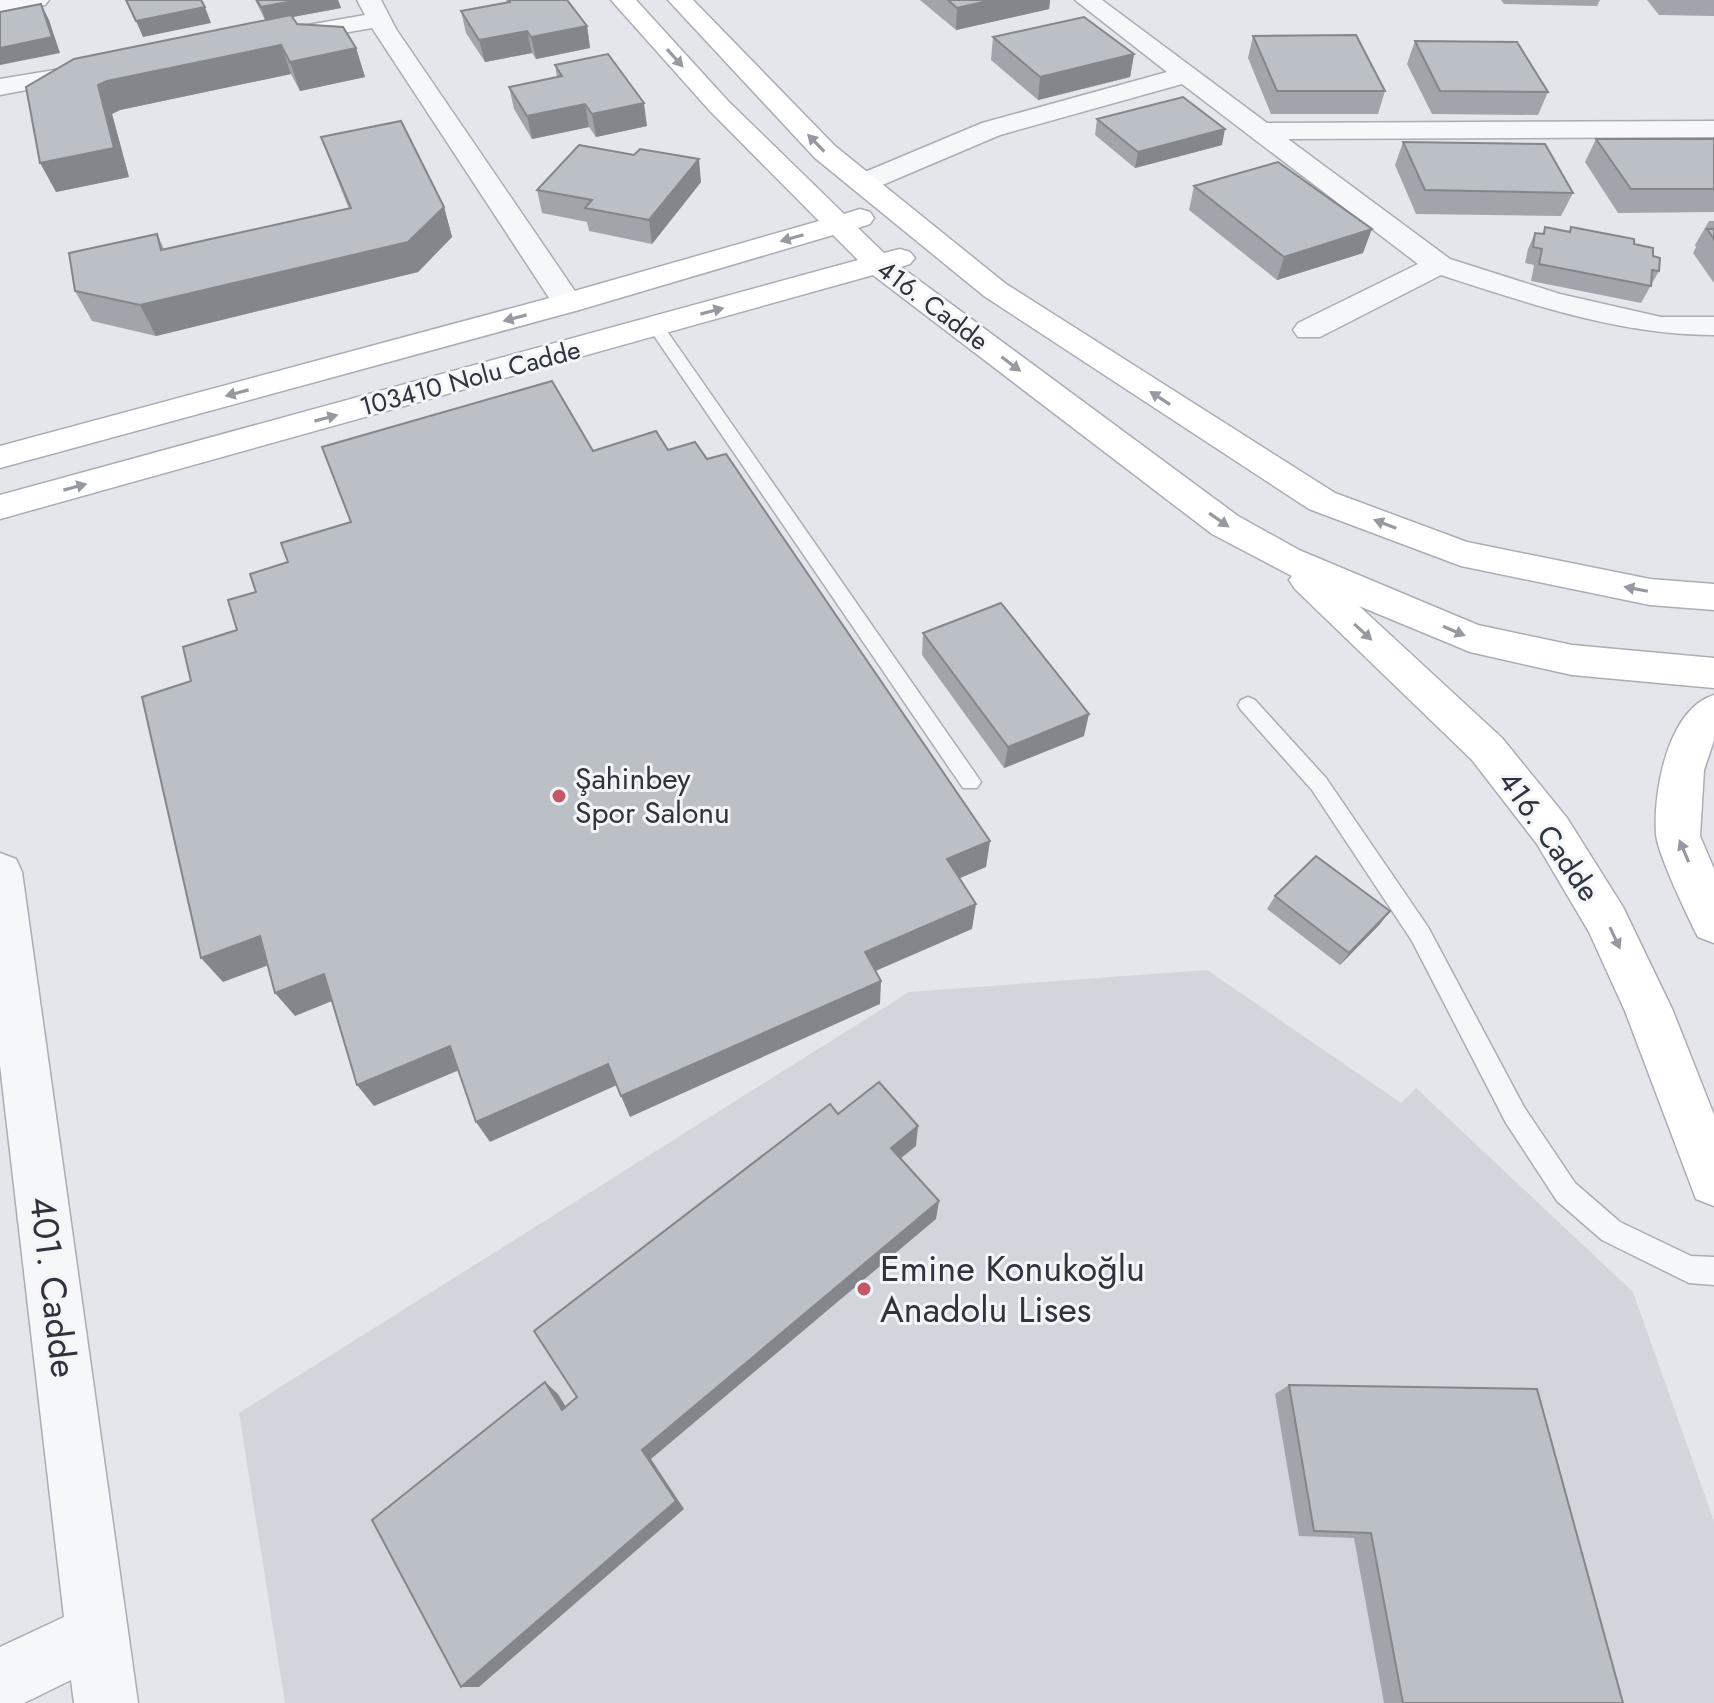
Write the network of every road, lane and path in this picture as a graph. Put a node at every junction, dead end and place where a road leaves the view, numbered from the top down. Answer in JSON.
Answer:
{"nodes":[{"id":1,"x":37,"y":0,"type":"edge"},
{"id":2,"x":623,"y":0,"type":"edge"},
{"id":3,"x":680,"y":0,"type":"edge"},
{"id":4,"x":1087,"y":0,"type":"edge"},
{"id":5,"x":0,"y":6,"type":"edge"},
{"id":6,"x":374,"y":10,"type":"edge"},
{"id":7,"x":258,"y":41,"type":"edge"},
{"id":8,"x":121,"y":66,"type":"edge"},
{"id":9,"x":1188,"y":74,"type":"junction"},
{"id":10,"x":0,"y":87,"type":"edge"},
{"id":11,"x":1714,"y":129,"type":"edge"},
{"id":12,"x":1262,"y":131,"type":"junction"},
{"id":13,"x":863,"y":183,"type":"junction"},
{"id":14,"x":893,"y":208,"type":"junction"},
{"id":15,"x":835,"y":225,"type":"junction"},
{"id":16,"x":938,"y":244,"type":"junction"},
{"id":17,"x":879,"y":265,"type":"junction"},
{"id":18,"x":1439,"y":265,"type":"junction"},
{"id":19,"x":628,"y":286,"type":"junction"},
{"id":20,"x":568,"y":303,"type":"junction"},
{"id":21,"x":1714,"y":326,"type":"edge"},
{"id":22,"x":656,"y":327,"type":"junction"},
{"id":23,"x":1309,"y":330,"type":"dead end"},
{"id":24,"x":0,"y":457,"type":"edge"},
{"id":25,"x":0,"y":507,"type":"edge"},
{"id":26,"x":1286,"y":559,"type":"junction"},
{"id":27,"x":1714,"y":597,"type":"edge"},
{"id":28,"x":1714,"y":673,"type":"edge"},
{"id":29,"x":1248,"y":705,"type":"dead end"},
{"id":30,"x":1714,"y":710,"type":"edge"},
{"id":31,"x":970,"y":782,"type":"dead end"},
{"id":32,"x":0,"y":872,"type":"edge"},
{"id":33,"x":1714,"y":923,"type":"edge"},
{"id":34,"x":1714,"y":1181,"type":"edge"},
{"id":35,"x":1714,"y":1271,"type":"edge"},
{"id":36,"x":99,"y":1633,"type":"junction"},
{"id":37,"x":0,"y":1681,"type":"edge"},
{"id":38,"x":106,"y":1703,"type":"edge"}],
"edges":[{"from":1,"to":5,"type":"street"},
{"from":2,"to":15,"type":"main road","name":"416. Cadde","one_way":true},
{"from":13,"to":3,"type":"main road","one_way":true},
{"from":4,"to":9,"type":"street"},
{"from":6,"to":7,"type":"street"},
{"from":6,"to":20,"type":"street"},
{"from":8,"to":10,"type":"street"},
{"from":9,"to":12,"type":"street"},
{"from":9,"to":13,"type":"street"},
{"from":11,"to":12,"type":"street"},
{"from":12,"to":18,"type":"street"},
{"from":13,"to":14,"type":"main road"},
{"from":14,"to":15,"type":"main road"},
{"from":14,"to":16,"type":"main road"},
{"from":15,"to":17,"type":"main road","name":"416. Cadde"},
{"from":15,"to":19,"type":"main road","one_way":true},
{"from":16,"to":17,"type":"main road","name":"103410 Nolu Cadde"},
{"from":27,"to":16,"type":"main road","one_way":true},
{"from":22,"to":17,"type":"main road","name":"103410 Nolu Cadde","one_way":true},
{"from":17,"to":26,"type":"main road","name":"416. Cadde","one_way":true},
{"from":18,"to":21,"type":"street"},
{"from":18,"to":23,"type":"street"},
{"from":19,"to":20,"type":"main road"},
{"from":19,"to":22,"type":"main road"},
{"from":20,"to":24,"type":"main road","one_way":true},
{"from":25,"to":22,"type":"main road","name":"103410 Nolu Cadde","one_way":true},
{"from":22,"to":31,"type":"lane"},
{"from":26,"to":28,"type":"main road","name":"416. Cadde","one_way":true},
{"from":26,"to":34,"type":"main road","name":"416. Cadde","one_way":true},
{"from":29,"to":35,"type":"lane"},
{"from":33,"to":30,"type":"main road","one_way":true},
{"from":32,"to":36,"type":"street","name":"401. Cadde"},
{"from":36,"to":37,"type":"street"},
{"from":36,"to":38,"type":"street","name":"401. Cadde"}]}
